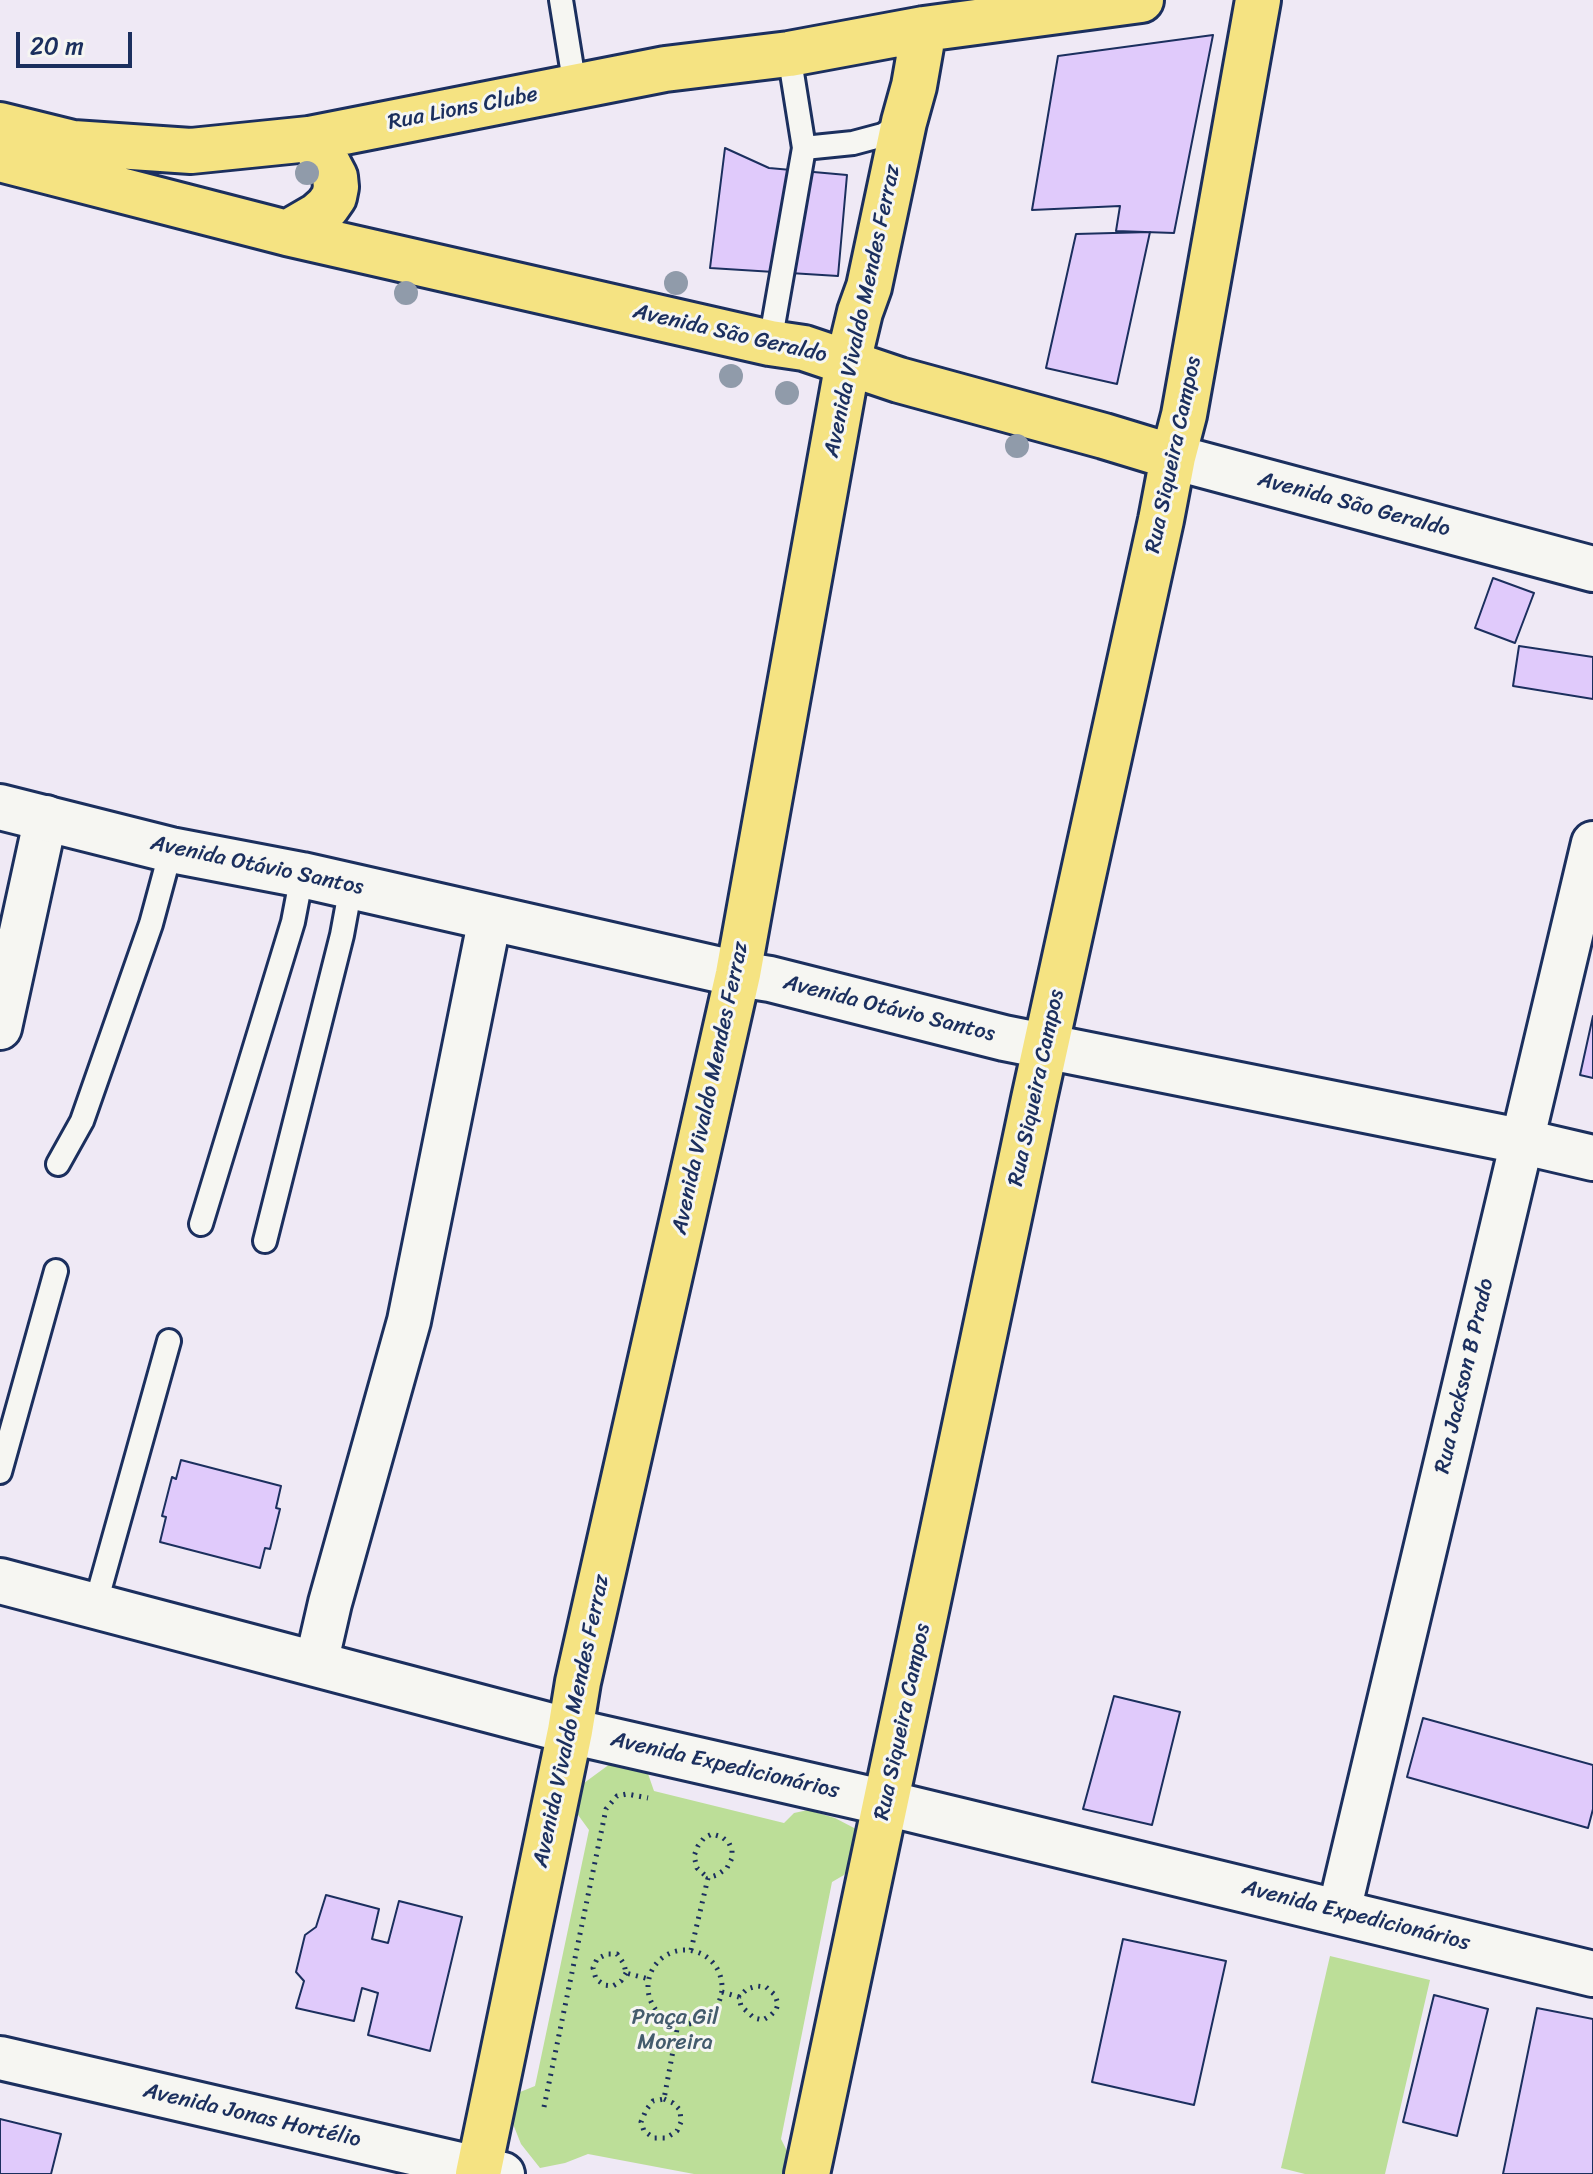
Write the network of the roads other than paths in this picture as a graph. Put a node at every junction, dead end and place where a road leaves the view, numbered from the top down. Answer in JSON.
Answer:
{"nodes":[{"id":1,"x":561,"y":0,"type":"edge"},
{"id":2,"x":1141,"y":0,"type":"edge"},
{"id":3,"x":1258,"y":0,"type":"edge"},
{"id":4,"x":927,"y":15,"type":"edge"},
{"id":5,"x":789,"y":54,"type":"junction"},
{"id":6,"x":575,"y":87,"type":"junction"},
{"id":7,"x":904,"y":122,"type":"junction"},
{"id":8,"x":0,"y":125,"type":"edge"},
{"id":9,"x":309,"y":139,"type":"junction"},
{"id":10,"x":804,"y":148,"type":"junction"},
{"id":11,"x":0,"y":159,"type":"edge"},
{"id":12,"x":287,"y":233,"type":"junction"},
{"id":13,"x":770,"y":343,"type":"junction"},
{"id":14,"x":848,"y":362,"type":"junction"},
{"id":15,"x":1173,"y":457,"type":"junction"},
{"id":16,"x":1593,"y":569,"type":"edge"},
{"id":17,"x":0,"y":807,"type":"edge"},
{"id":18,"x":46,"y":817,"type":"junction"},
{"id":19,"x":1593,"y":843,"type":"edge"},
{"id":20,"x":171,"y":850,"type":"junction"},
{"id":21,"x":302,"y":875,"type":"junction"},
{"id":22,"x":351,"y":886,"type":"junction"},
{"id":23,"x":490,"y":918,"type":"junction"},
{"id":24,"x":738,"y":974,"type":"junction"},
{"id":25,"x":0,"y":1028,"type":"edge"},
{"id":26,"x":1046,"y":1047,"type":"junction"},
{"id":27,"x":1520,"y":1141,"type":"junction"},
{"id":28,"x":1593,"y":1158,"type":"edge"},
{"id":29,"x":58,"y":1164,"type":"dead end"},
{"id":30,"x":201,"y":1224,"type":"dead end"},
{"id":31,"x":265,"y":1241,"type":"dead end"},
{"id":32,"x":56,"y":1271,"type":"dead end"},
{"id":33,"x":169,"y":1341,"type":"dead end"},
{"id":34,"x":0,"y":1472,"type":"edge"},
{"id":35,"x":0,"y":1581,"type":"edge"},
{"id":36,"x":95,"y":1606,"type":"junction"},
{"id":37,"x":316,"y":1664,"type":"junction"},
{"id":38,"x":570,"y":1731,"type":"junction"},
{"id":39,"x":886,"y":1803,"type":"junction"},
{"id":40,"x":1339,"y":1911,"type":"junction"},
{"id":41,"x":1593,"y":1974,"type":"edge"},
{"id":42,"x":0,"y":2058,"type":"edge"},
{"id":43,"x":487,"y":2172,"type":"edge"},
{"id":44,"x":807,"y":2174,"type":"edge"}],
"edges":[{"from":1,"to":6,"type":"lane"},
{"from":2,"to":4,"type":"main road","name":"Rua Lions Clube"},
{"from":3,"to":15,"type":"main road","name":"Rua Siqueira Campos"},
{"from":4,"to":5,"type":"main road","name":"Rua Lions Clube"},
{"from":4,"to":7,"type":"main road","name":"Avenida Vivaldo Mendes Ferraz"},
{"from":5,"to":6,"type":"main road","name":"Rua Lions Clube"},
{"from":5,"to":10,"type":"lane"},
{"from":6,"to":9,"type":"main road","name":"Rua Lions Clube"},
{"from":7,"to":10,"type":"lane"},
{"from":7,"to":14,"type":"main road","name":"Avenida Vivaldo Mendes Ferraz"},
{"from":8,"to":9,"type":"main road","name":"Rua Lions Clube"},
{"from":9,"to":12,"type":"main road"},
{"from":10,"to":13,"type":"lane"},
{"from":11,"to":12,"type":"main road","name":"Avenida São Geraldo"},
{"from":12,"to":13,"type":"main road","name":"Avenida São Geraldo"},
{"from":13,"to":14,"type":"main road","name":"Avenida São Geraldo"},
{"from":14,"to":15,"type":"main road","name":"Avenida São Geraldo"},
{"from":14,"to":24,"type":"main road","name":"Avenida Vivaldo Mendes Ferraz"},
{"from":15,"to":16,"type":"street","name":"Avenida São Geraldo"},
{"from":15,"to":26,"type":"main road","name":"Rua Siqueira Campos"},
{"from":17,"to":18,"type":"street","name":"Avenida Otávio Santos"},
{"from":18,"to":20,"type":"street","name":"Avenida Otávio Santos"},
{"from":18,"to":25,"type":"street"},
{"from":19,"to":27,"type":"street","name":"Rua Jackson B Prado"},
{"from":20,"to":21,"type":"street","name":"Avenida Otávio Santos"},
{"from":20,"to":29,"type":"lane"},
{"from":21,"to":22,"type":"street","name":"Avenida Otávio Santos"},
{"from":21,"to":30,"type":"lane"},
{"from":22,"to":23,"type":"street","name":"Avenida Otávio Santos"},
{"from":22,"to":31,"type":"lane"},
{"from":23,"to":24,"type":"street","name":"Avenida Otávio Santos"},
{"from":23,"to":37,"type":"street"},
{"from":24,"to":26,"type":"street","name":"Avenida Otávio Santos"},
{"from":24,"to":38,"type":"main road","name":"Avenida Vivaldo Mendes Ferraz"},
{"from":26,"to":27,"type":"street","name":"Avenida Otávio Santos"},
{"from":26,"to":39,"type":"main road","name":"Rua Siqueira Campos"},
{"from":27,"to":28,"type":"street","name":"Avenida Otávio Santos"},
{"from":27,"to":40,"type":"street","name":"Rua Jackson B Prado"},
{"from":32,"to":34,"type":"lane"},
{"from":33,"to":36,"type":"lane"},
{"from":35,"to":36,"type":"street","name":"Avenida Expedicionários"},
{"from":36,"to":37,"type":"street","name":"Avenida Expedicionários"},
{"from":37,"to":38,"type":"street","name":"Avenida Expedicionários"},
{"from":38,"to":39,"type":"street","name":"Avenida Expedicionários"},
{"from":38,"to":43,"type":"main road","name":"Avenida Vivaldo Mendes Ferraz"},
{"from":39,"to":40,"type":"street","name":"Avenida Expedicionários"},
{"from":39,"to":44,"type":"main road","name":"Rua Siqueira Campos"},
{"from":40,"to":41,"type":"street","name":"Avenida Expedicionários"},
{"from":42,"to":43,"type":"street","name":"Avenida Jonas Hortélio"}]}
